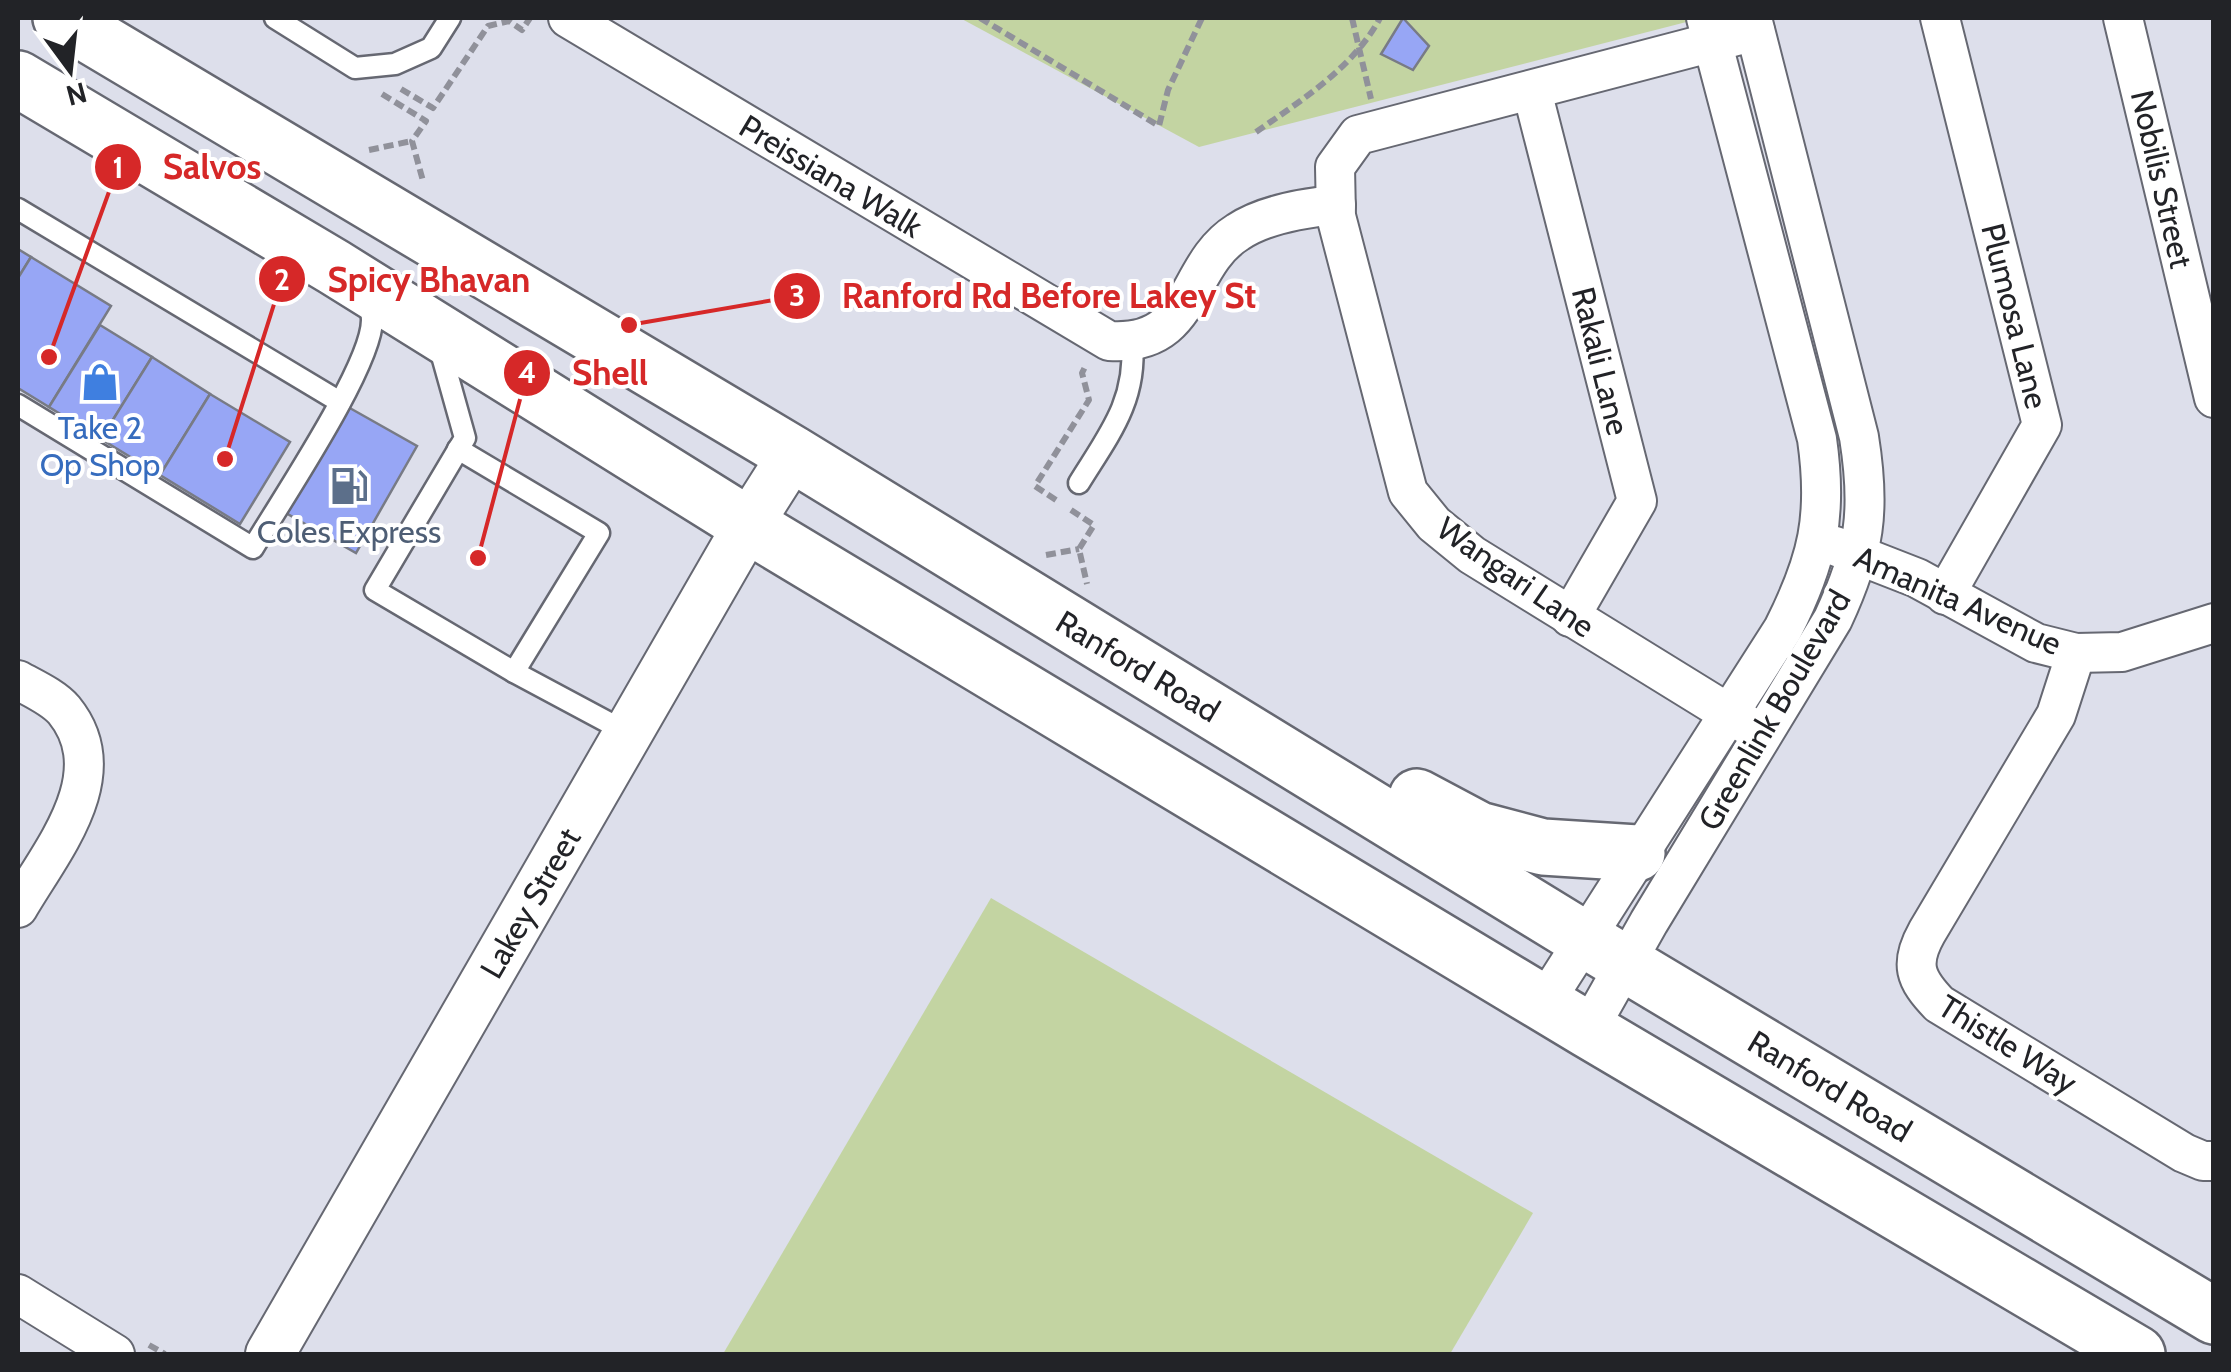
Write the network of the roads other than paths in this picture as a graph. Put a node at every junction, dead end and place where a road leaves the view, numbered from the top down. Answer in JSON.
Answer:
{"nodes":[{"id":1,"x":61,"y":18,"type":"edge"},
{"id":2,"x":275,"y":18,"type":"edge"},
{"id":3,"x":450,"y":18,"type":"edge"},
{"id":4,"x":568,"y":18,"type":"edge"},
{"id":5,"x":1940,"y":18,"type":"edge"},
{"id":6,"x":2124,"y":18,"type":"edge"},
{"id":7,"x":1754,"y":24,"type":"edge"},
{"id":8,"x":1710,"y":30,"type":"edge"},
{"id":9,"x":19,"y":82,"type":"edge"},
{"id":10,"x":1532,"y":91,"type":"junction"},
{"id":11,"x":1336,"y":205,"type":"junction"},
{"id":12,"x":18,"y":208,"type":"edge"},
{"id":13,"x":367,"y":288,"type":"junction"},
{"id":14,"x":434,"y":328,"type":"junction"},
{"id":15,"x":1132,"y":343,"type":"junction"},
{"id":16,"x":2214,"y":398,"type":"edge"},
{"id":17,"x":340,"y":402,"type":"junction"},
{"id":18,"x":18,"y":406,"type":"edge"},
{"id":19,"x":458,"y":449,"type":"junction"},
{"id":20,"x":793,"y":454,"type":"junction"},
{"id":21,"x":1079,"y":483,"type":"dead end"},
{"id":22,"x":748,"y":524,"type":"junction"},
{"id":23,"x":1818,"y":540,"type":"junction"},
{"id":24,"x":1859,"y":553,"type":"junction"},
{"id":25,"x":1945,"y":595,"type":"junction"},
{"id":26,"x":1570,"y":617,"type":"junction"},
{"id":27,"x":2214,"y":624,"type":"edge"},
{"id":28,"x":2076,"y":653,"type":"junction"},
{"id":29,"x":514,"y":672,"type":"junction"},
{"id":30,"x":18,"y":680,"type":"edge"},
{"id":31,"x":1746,"y":725,"type":"junction"},
{"id":32,"x":628,"y":733,"type":"junction"},
{"id":33,"x":1321,"y":778,"type":"junction"},
{"id":34,"x":1637,"y":854,"type":"junction"},
{"id":35,"x":18,"y":908,"type":"edge"},
{"id":36,"x":1605,"y":951,"type":"junction"},
{"id":37,"x":1566,"y":1017,"type":"junction"},
{"id":38,"x":2214,"y":1161,"type":"edge"},
{"id":39,"x":18,"y":1294,"type":"edge"},
{"id":40,"x":2214,"y":1316,"type":"edge"},
{"id":41,"x":115,"y":1354,"type":"edge"},
{"id":42,"x":270,"y":1354,"type":"edge"},
{"id":43,"x":2137,"y":1354,"type":"edge"}],
"edges":[{"from":1,"to":20,"type":"main road","name":"Ranford Road"},
{"from":2,"to":3,"type":"lane"},
{"from":4,"to":15,"type":"street","name":"Preissiana Walk"},
{"from":5,"to":25,"type":"street","name":"Plumosa Lane"},
{"from":6,"to":16,"type":"street","name":"Nobilis Street"},
{"from":7,"to":8,"type":"street"},
{"from":7,"to":24,"type":"street","name":"Greenlink Boulevard"},
{"from":8,"to":10,"type":"street"},
{"from":8,"to":23,"type":"street","name":"Greenlink Boulevard"},
{"from":9,"to":13,"type":"main road"},
{"from":10,"to":11,"type":"street","name":"Wangari Lane"},
{"from":10,"to":26,"type":"street","name":"Rakali Lane"},
{"from":11,"to":15,"type":"street"},
{"from":11,"to":26,"type":"street","name":"Wangari Lane"},
{"from":12,"to":17,"type":"lane"},
{"from":13,"to":14,"type":"main road"},
{"from":13,"to":17,"type":"lane"},
{"from":14,"to":19,"type":"lane"},
{"from":14,"to":22,"type":"main road"},
{"from":15,"to":21,"type":"lane"},
{"from":17,"to":18,"type":"lane"},
{"from":19,"to":29,"type":"lane"},
{"from":19,"to":29,"type":"lane"},
{"from":20,"to":22,"type":"street","name":"Lakey Street"},
{"from":20,"to":33,"type":"main road","name":"Ranford Road"},
{"from":22,"to":32,"type":"street","name":"Lakey Street"},
{"from":22,"to":37,"type":"main road"},
{"from":23,"to":24,"type":"street","name":"Amanita Avenue"},
{"from":23,"to":31,"type":"street","name":"Greenlink Boulevard"},
{"from":24,"to":25,"type":"street","name":"Amanita Avenue"},
{"from":24,"to":31,"type":"street","name":"Greenlink Boulevard"},
{"from":25,"to":28,"type":"street","name":"Amanita Avenue"},
{"from":26,"to":31,"type":"street","name":"Wangari Lane"},
{"from":27,"to":28,"type":"street","name":"Amanita Avenue"},
{"from":28,"to":38,"type":"street","name":"Thistle Way"},
{"from":29,"to":32,"type":"lane"},
{"from":30,"to":35,"type":"street"},
{"from":31,"to":34,"type":"street","name":"Greenlink Boulevard"},
{"from":31,"to":36,"type":"street","name":"Greenlink Boulevard"},
{"from":32,"to":42,"type":"street","name":"Lakey Street"},
{"from":33,"to":34,"type":"main road"},
{"from":33,"to":36,"type":"main road","name":"Ranford Road"},
{"from":34,"to":36,"type":"street","name":"Greenlink Boulevard"},
{"from":36,"to":37,"type":"street","name":"Greenlink Boulevard"},
{"from":36,"to":37,"type":"street","name":"Greenlink Boulevard"},
{"from":36,"to":40,"type":"main road","name":"Ranford Road"},
{"from":37,"to":43,"type":"main road"},
{"from":39,"to":41,"type":"street"}]}
